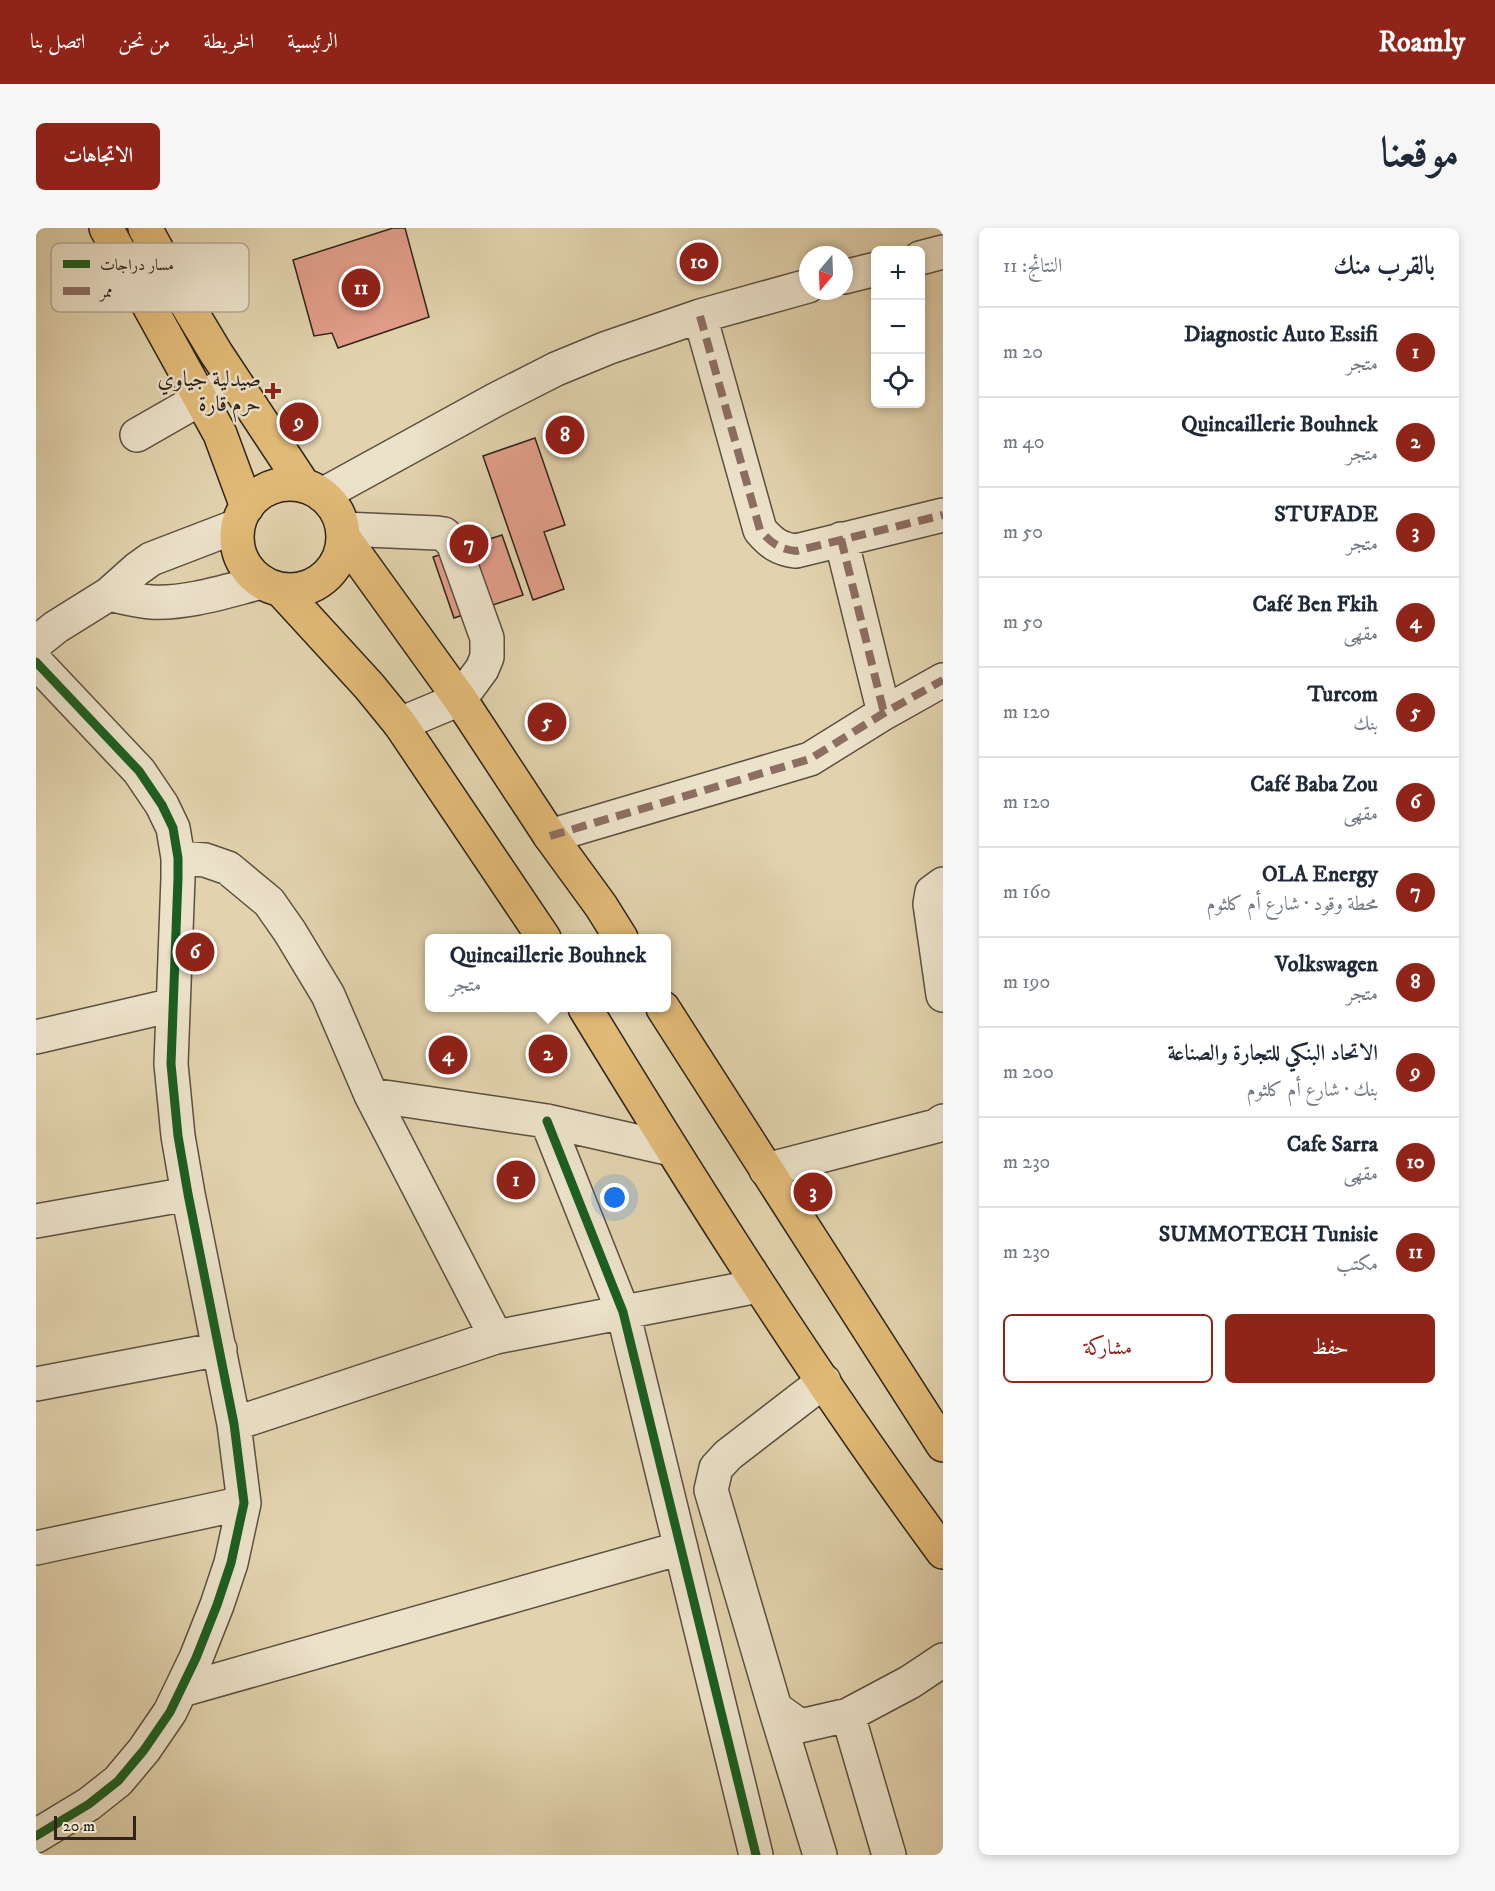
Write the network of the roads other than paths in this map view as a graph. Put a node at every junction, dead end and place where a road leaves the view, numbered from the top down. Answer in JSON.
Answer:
{"nodes":[{"id":1,"x":106,"y":228,"type":"edge"},
{"id":2,"x":145,"y":228,"type":"edge"},
{"id":3,"x":114,"y":243,"type":"edge"},
{"id":4,"x":153,"y":243,"type":"edge"},
{"id":5,"x":943,"y":252,"type":"edge"},
{"id":6,"x":925,"y":257,"type":"edge"},
{"id":7,"x":871,"y":270,"type":"edge"},
{"id":8,"x":853,"y":275,"type":"edge"},
{"id":9,"x":799,"y":288,"type":"edge"},
{"id":10,"x":153,"y":312,"type":"edge"},
{"id":11,"x":191,"y":312,"type":"edge"},
{"id":12,"x":700,"y":316,"type":"junction"},
{"id":13,"x":233,"y":380,"type":"junction"},
{"id":14,"x":201,"y":398,"type":"junction"},
{"id":15,"x":137,"y":435,"type":"dead end"},
{"id":16,"x":313,"y":490,"type":"junction"},
{"id":17,"x":943,"y":515,"type":"edge"},
{"id":18,"x":242,"y":517,"type":"junction"},
{"id":19,"x":343,"y":533,"type":"junction"},
{"id":20,"x":842,"y":539,"type":"junction"},
{"id":21,"x":271,"y":586,"type":"junction"},
{"id":22,"x":109,"y":594,"type":"junction"},
{"id":23,"x":36,"y":643,"type":"edge"},
{"id":24,"x":36,"y":662,"type":"edge"},
{"id":25,"x":943,"y":680,"type":"edge"},
{"id":26,"x":460,"y":699,"type":"junction"},
{"id":27,"x":884,"y":713,"type":"junction"},
{"id":28,"x":400,"y":723,"type":"junction"},
{"id":29,"x":550,"y":836,"type":"junction"},
{"id":30,"x":178,"y":858,"type":"junction"},
{"id":31,"x":943,"y":884,"type":"edge"},
{"id":32,"x":540,"y":934,"type":"edge"},
{"id":33,"x":618,"y":934,"type":"edge"},
{"id":34,"x":943,"y":995,"type":"edge"},
{"id":35,"x":173,"y":1005,"type":"junction"},
{"id":36,"x":587,"y":1012,"type":"edge"},
{"id":37,"x":666,"y":1012,"type":"edge"},
{"id":38,"x":36,"y":1037,"type":"edge"},
{"id":39,"x":371,"y":1095,"type":"junction"},
{"id":40,"x":547,"y":1121,"type":"junction"},
{"id":41,"x":943,"y":1121,"type":"edge"},
{"id":42,"x":671,"y":1149,"type":"junction"},
{"id":43,"x":766,"y":1170,"type":"junction"},
{"id":44,"x":188,"y":1194,"type":"junction"},
{"id":45,"x":36,"y":1221,"type":"edge"},
{"id":46,"x":758,"y":1286,"type":"junction"},
{"id":47,"x":623,"y":1312,"type":"junction"},
{"id":48,"x":495,"y":1336,"type":"junction"},
{"id":49,"x":220,"y":1348,"type":"junction"},
{"id":50,"x":824,"y":1381,"type":"junction"},
{"id":51,"x":36,"y":1384,"type":"edge"},
{"id":52,"x":234,"y":1424,"type":"junction"},
{"id":53,"x":943,"y":1445,"type":"edge"},
{"id":54,"x":244,"y":1503,"type":"junction"},
{"id":55,"x":931,"y":1517,"type":"edge"},
{"id":56,"x":36,"y":1548,"type":"edge"},
{"id":57,"x":681,"y":1548,"type":"junction"},
{"id":58,"x":943,"y":1552,"type":"edge"},
{"id":59,"x":943,"y":1660,"type":"edge"},
{"id":60,"x":182,"y":1690,"type":"junction"},
{"id":61,"x":775,"y":1708,"type":"junction"},
{"id":62,"x":848,"y":1715,"type":"junction"},
{"id":63,"x":36,"y":1836,"type":"edge"},
{"id":64,"x":756,"y":1855,"type":"edge"},
{"id":65,"x":819,"y":1855,"type":"edge"},
{"id":66,"x":890,"y":1855,"type":"edge"}],
"edges":[{"from":1,"to":3,"type":"main road"},
{"from":2,"to":4,"type":"main road"},
{"from":5,"to":6,"type":"street"},
{"from":7,"to":8,"type":"street"},
{"from":9,"to":12,"type":"street"},
{"from":10,"to":14,"type":"main road"},
{"from":11,"to":13,"type":"main road"},
{"from":12,"to":16,"type":"street"},
{"from":12,"to":20,"type":"street"},
{"from":13,"to":14,"type":"street"},
{"from":13,"to":16,"type":"main road"},
{"from":14,"to":15,"type":"street"},
{"from":14,"to":18,"type":"main road"},
{"from":16,"to":18,"type":"main road"},
{"from":16,"to":19,"type":"main road"},
{"from":17,"to":20,"type":"street"},
{"from":18,"to":21,"type":"main road"},
{"from":18,"to":22,"type":"street"},
{"from":19,"to":21,"type":"main road"},
{"from":19,"to":26,"type":"main road"},
{"from":19,"to":26,"type":"street"},
{"from":20,"to":27,"type":"street"},
{"from":21,"to":22,"type":"street"},
{"from":21,"to":28,"type":"main road"},
{"from":22,"to":23,"type":"street"},
{"from":24,"to":30,"type":"street"},
{"from":25,"to":27,"type":"street"},
{"from":26,"to":28,"type":"street"},
{"from":26,"to":29,"type":"main road"},
{"from":27,"to":29,"type":"street"},
{"from":28,"to":32,"type":"main road"},
{"from":29,"to":33,"type":"main road"},
{"from":30,"to":35,"type":"street"},
{"from":30,"to":39,"type":"street"},
{"from":31,"to":34,"type":"street"},
{"from":35,"to":38,"type":"street"},
{"from":35,"to":44,"type":"street"},
{"from":36,"to":42,"type":"main road"},
{"from":37,"to":43,"type":"main road"},
{"from":39,"to":40,"type":"street"},
{"from":39,"to":48,"type":"street"},
{"from":40,"to":42,"type":"street"},
{"from":40,"to":47,"type":"street"},
{"from":41,"to":43,"type":"street"},
{"from":42,"to":46,"type":"main road"},
{"from":43,"to":53,"type":"main road"},
{"from":44,"to":45,"type":"street"},
{"from":44,"to":49,"type":"street"},
{"from":46,"to":47,"type":"street"},
{"from":46,"to":50,"type":"main road"},
{"from":47,"to":48,"type":"street"},
{"from":47,"to":57,"type":"street"},
{"from":48,"to":52,"type":"street"},
{"from":49,"to":51,"type":"street"},
{"from":49,"to":52,"type":"street"},
{"from":50,"to":55,"type":"main road"},
{"from":50,"to":61,"type":"street"},
{"from":52,"to":54,"type":"street"},
{"from":54,"to":56,"type":"street"},
{"from":54,"to":60,"type":"street"},
{"from":55,"to":58,"type":"main road"},
{"from":57,"to":60,"type":"street"},
{"from":57,"to":64,"type":"street"},
{"from":59,"to":62,"type":"street"},
{"from":60,"to":63,"type":"street"},
{"from":61,"to":62,"type":"street"},
{"from":61,"to":65,"type":"street"},
{"from":62,"to":66,"type":"street"}]}
